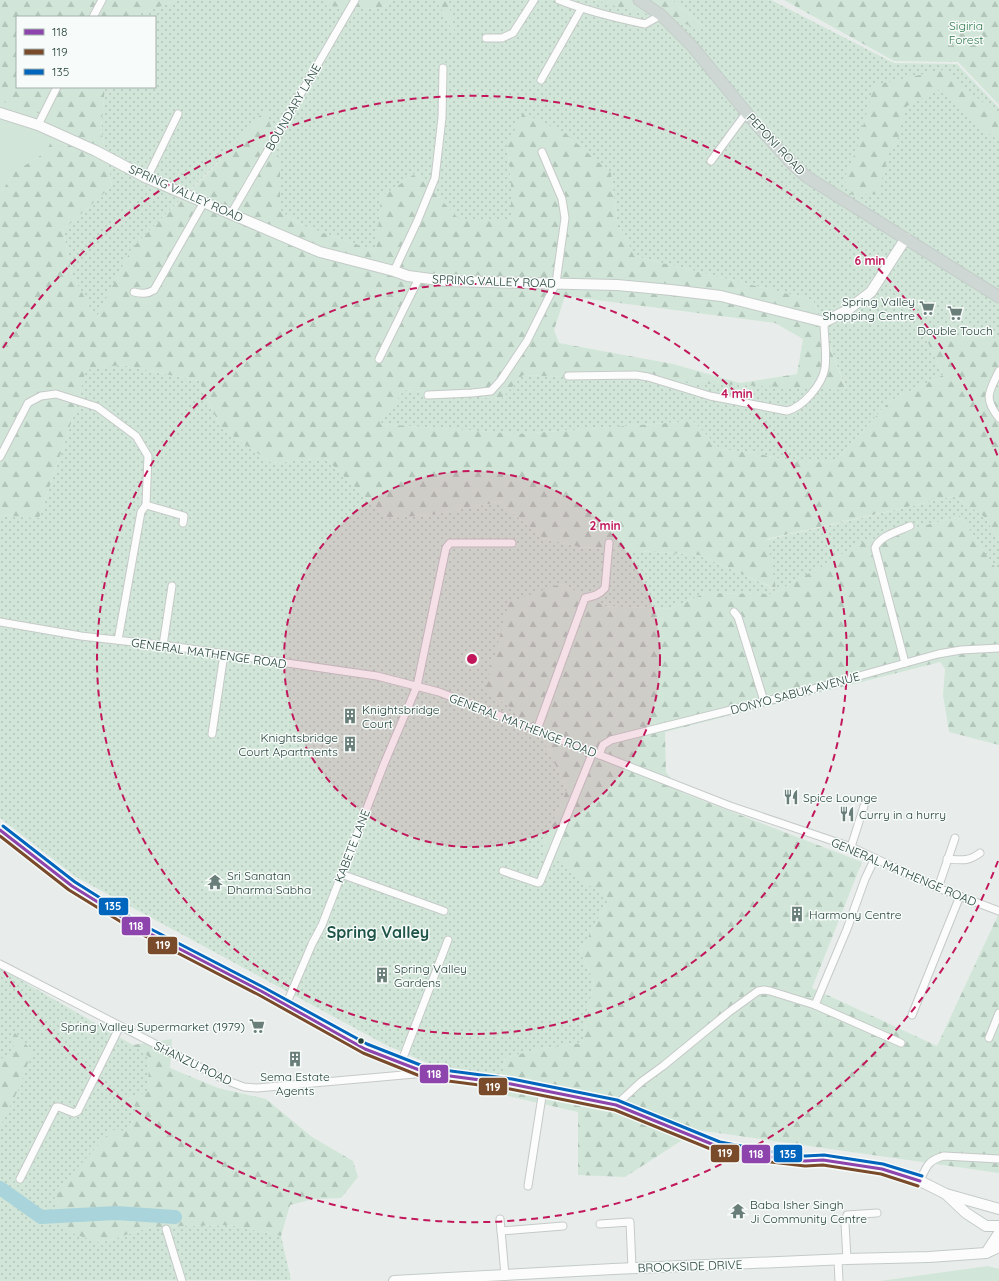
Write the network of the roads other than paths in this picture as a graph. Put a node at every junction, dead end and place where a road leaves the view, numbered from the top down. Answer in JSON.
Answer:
{"nodes":[{"id":1,"x":102,"y":0,"type":"edge"},
{"id":2,"x":355,"y":0,"type":"edge"},
{"id":3,"x":534,"y":0,"type":"edge"},
{"id":4,"x":559,"y":0,"type":"edge"},
{"id":5,"x":639,"y":0,"type":"edge"},
{"id":6,"x":581,"y":9,"type":"junction"},
{"id":7,"x":661,"y":15,"type":"junction"},
{"id":8,"x":94,"y":16,"type":"edge"},
{"id":9,"x":486,"y":38,"type":"dead end"},
{"id":10,"x":443,"y":68,"type":"dead end"},
{"id":11,"x":542,"y":80,"type":"dead end"},
{"id":12,"x":56,"y":88,"type":"edge"},
{"id":13,"x":747,"y":112,"type":"junction"},
{"id":14,"x":0,"y":113,"type":"edge"},
{"id":15,"x":178,"y":114,"type":"dead end"},
{"id":16,"x":38,"y":125,"type":"junction"},
{"id":17,"x":542,"y":152,"type":"dead end"},
{"id":18,"x":711,"y":161,"type":"dead end"},
{"id":19,"x":147,"y":178,"type":"junction"},
{"id":20,"x":204,"y":202,"type":"junction"},
{"id":21,"x":231,"y":214,"type":"junction"},
{"id":22,"x":906,"y":238,"type":"junction"},
{"id":23,"x":394,"y":271,"type":"junction"},
{"id":24,"x":419,"y":278,"type":"junction"},
{"id":25,"x":556,"y":283,"type":"junction"},
{"id":26,"x":134,"y":292,"type":"dead end"},
{"id":27,"x":999,"y":297,"type":"edge"},
{"id":28,"x":824,"y":322,"type":"junction"},
{"id":29,"x":378,"y":359,"type":"dead end"},
{"id":30,"x":999,"y":371,"type":"edge"},
{"id":31,"x":568,"y":376,"type":"dead end"},
{"id":32,"x":428,"y":395,"type":"dead end"},
{"id":33,"x":999,"y":418,"type":"edge"},
{"id":34,"x":0,"y":457,"type":"edge"},
{"id":35,"x":146,"y":505,"type":"junction"},
{"id":36,"x":183,"y":523,"type":"dead end"},
{"id":37,"x":910,"y":526,"type":"dead end"},
{"id":38,"x":512,"y":543,"type":"dead end"},
{"id":39,"x":609,"y":543,"type":"dead end"},
{"id":40,"x":172,"y":586,"type":"dead end"},
{"id":41,"x":734,"y":612,"type":"dead end"},
{"id":42,"x":0,"y":622,"type":"edge"},
{"id":43,"x":118,"y":640,"type":"junction"},
{"id":44,"x":163,"y":645,"type":"junction"},
{"id":45,"x":999,"y":648,"type":"edge"},
{"id":46,"x":224,"y":654,"type":"junction"},
{"id":47,"x":905,"y":663,"type":"junction"},
{"id":48,"x":417,"y":686,"type":"junction"},
{"id":49,"x":764,"y":701,"type":"junction"},
{"id":50,"x":537,"y":730,"type":"junction"},
{"id":51,"x":212,"y":734,"type":"dead end"},
{"id":52,"x":596,"y":753,"type":"junction"},
{"id":53,"x":864,"y":806,"type":"dead end"},
{"id":54,"x":0,"y":830,"type":"edge"},
{"id":55,"x":955,"y":838,"type":"dead end"},
{"id":56,"x":851,"y":847,"type":"junction"},
{"id":57,"x":980,"y":853,"type":"dead end"},
{"id":58,"x":875,"y":858,"type":"junction"},
{"id":59,"x":947,"y":859,"type":"junction"},
{"id":60,"x":503,"y":871,"type":"dead end"},
{"id":61,"x":341,"y":874,"type":"junction"},
{"id":62,"x":938,"y":888,"type":"junction"},
{"id":63,"x":960,"y":896,"type":"junction"},
{"id":64,"x":444,"y":911,"type":"dead end"},
{"id":65,"x":999,"y":911,"type":"edge"},
{"id":66,"x":448,"y":940,"type":"dead end"},
{"id":67,"x":0,"y":964,"type":"edge"},
{"id":68,"x":286,"y":1005,"type":"junction"},
{"id":69,"x":816,"y":1005,"type":"junction"},
{"id":70,"x":999,"y":1013,"type":"edge"},
{"id":71,"x":912,"y":1015,"type":"dead end"},
{"id":72,"x":120,"y":1026,"type":"junction"},
{"id":73,"x":988,"y":1038,"type":"dead end"},
{"id":74,"x":901,"y":1043,"type":"dead end"},
{"id":75,"x":401,"y":1063,"type":"junction"},
{"id":76,"x":427,"y":1073,"type":"junction"},
{"id":77,"x":543,"y":1090,"type":"junction"},
{"id":78,"x":616,"y":1105,"type":"junction"},
{"id":79,"x":999,"y":1159,"type":"edge"},
{"id":80,"x":20,"y":1179,"type":"dead end"},
{"id":81,"x":920,"y":1181,"type":"junction"},
{"id":82,"x":528,"y":1186,"type":"dead end"},
{"id":83,"x":946,"y":1194,"type":"junction"},
{"id":84,"x":999,"y":1209,"type":"edge"},
{"id":85,"x":878,"y":1213,"type":"dead end"},
{"id":86,"x":500,"y":1220,"type":"dead end"},
{"id":87,"x":600,"y":1224,"type":"dead end"},
{"id":88,"x":563,"y":1226,"type":"dead end"},
{"id":89,"x":999,"y":1226,"type":"edge"},
{"id":90,"x":166,"y":1230,"type":"dead end"},
{"id":91,"x":501,"y":1231,"type":"junction"},
{"id":92,"x":999,"y":1233,"type":"edge"},
{"id":93,"x":999,"y":1247,"type":"edge"},
{"id":94,"x":986,"y":1252,"type":"junction"},
{"id":95,"x":843,"y":1260,"type":"junction"},
{"id":96,"x":632,"y":1268,"type":"junction"},
{"id":97,"x":505,"y":1275,"type":"junction"},
{"id":98,"x":182,"y":1281,"type":"edge"},
{"id":99,"x":394,"y":1281,"type":"edge"},
{"id":100,"x":838,"y":1281,"type":"edge"}],
"edges":[{"from":1,"to":8,"type":"street"},
{"from":2,"to":21,"type":"street","name":"BOUNDARY LANE"},
{"from":3,"to":9,"type":"street"},
{"from":4,"to":6,"type":"street"},
{"from":5,"to":7,"type":"main road","name":"PEPONI ROAD"},
{"from":6,"to":7,"type":"street"},
{"from":6,"to":11,"type":"street"},
{"from":7,"to":13,"type":"main road","name":"PEPONI ROAD"},
{"from":10,"to":23,"type":"street"},
{"from":12,"to":16,"type":"street"},
{"from":13,"to":18,"type":"street"},
{"from":13,"to":22,"type":"main road","name":"PEPONI ROAD"},
{"from":14,"to":16,"type":"street","name":"SPRING VALLEY ROAD"},
{"from":15,"to":19,"type":"street"},
{"from":16,"to":19,"type":"street","name":"SPRING VALLEY ROAD"},
{"from":17,"to":25,"type":"street"},
{"from":19,"to":20,"type":"street","name":"SPRING VALLEY ROAD"},
{"from":20,"to":21,"type":"street","name":"SPRING VALLEY ROAD"},
{"from":20,"to":26,"type":"street"},
{"from":21,"to":23,"type":"street","name":"SPRING VALLEY ROAD"},
{"from":22,"to":27,"type":"main road","name":"PEPONI ROAD"},
{"from":22,"to":28,"type":"street"},
{"from":23,"to":24,"type":"street","name":"SPRING VALLEY ROAD"},
{"from":24,"to":25,"type":"street","name":"SPRING VALLEY ROAD"},
{"from":24,"to":29,"type":"street"},
{"from":25,"to":28,"type":"street","name":"SPRING VALLEY ROAD"},
{"from":25,"to":32,"type":"street"},
{"from":28,"to":31,"type":"street"},
{"from":30,"to":33,"type":"street"},
{"from":34,"to":35,"type":"street"},
{"from":35,"to":36,"type":"street"},
{"from":35,"to":43,"type":"street"},
{"from":37,"to":47,"type":"street"},
{"from":38,"to":48,"type":"street","name":"KABETE LANE"},
{"from":39,"to":50,"type":"street"},
{"from":40,"to":44,"type":"street"},
{"from":41,"to":49,"type":"street"},
{"from":42,"to":43,"type":"street","name":"GENERAL MATHENGE ROAD"},
{"from":43,"to":44,"type":"street","name":"GENERAL MATHENGE ROAD"},
{"from":44,"to":46,"type":"street","name":"GENERAL MATHENGE ROAD"},
{"from":45,"to":47,"type":"street","name":"DONYO SABUK AVENUE"},
{"from":46,"to":48,"type":"street","name":"GENERAL MATHENGE ROAD"},
{"from":46,"to":51,"type":"street"},
{"from":47,"to":49,"type":"street","name":"DONYO SABUK AVENUE"},
{"from":48,"to":50,"type":"street","name":"GENERAL MATHENGE ROAD"},
{"from":48,"to":61,"type":"street","name":"KABETE LANE"},
{"from":49,"to":52,"type":"street","name":"DONYO SABUK AVENUE"},
{"from":50,"to":52,"type":"street","name":"GENERAL MATHENGE ROAD"},
{"from":52,"to":56,"type":"street","name":"GENERAL MATHENGE ROAD"},
{"from":52,"to":60,"type":"street","name":"DONYO SABUK AVENUE"},
{"from":53,"to":56,"type":"street"},
{"from":54,"to":68,"type":"street"},
{"from":55,"to":59,"type":"street"},
{"from":56,"to":58,"type":"street","name":"GENERAL MATHENGE ROAD"},
{"from":57,"to":59,"type":"street"},
{"from":58,"to":62,"type":"street","name":"GENERAL MATHENGE ROAD"},
{"from":58,"to":69,"type":"street"},
{"from":59,"to":62,"type":"street"},
{"from":61,"to":64,"type":"street"},
{"from":61,"to":68,"type":"street","name":"KABETE LANE"},
{"from":62,"to":63,"type":"street","name":"GENERAL MATHENGE ROAD"},
{"from":63,"to":65,"type":"street","name":"GENERAL MATHENGE ROAD"},
{"from":63,"to":71,"type":"street"},
{"from":66,"to":75,"type":"street"},
{"from":67,"to":72,"type":"street","name":"SHANZU ROAD"},
{"from":68,"to":75,"type":"street"},
{"from":69,"to":74,"type":"street"},
{"from":69,"to":78,"type":"street"},
{"from":70,"to":73,"type":"street"},
{"from":72,"to":76,"type":"street","name":"SHANZU ROAD"},
{"from":72,"to":80,"type":"street"},
{"from":75,"to":76,"type":"street"},
{"from":76,"to":77,"type":"street"},
{"from":77,"to":78,"type":"street"},
{"from":77,"to":82,"type":"street"},
{"from":78,"to":81,"type":"street"},
{"from":79,"to":81,"type":"street"},
{"from":81,"to":83,"type":"street"},
{"from":83,"to":84,"type":"street"},
{"from":83,"to":89,"type":"street"},
{"from":85,"to":95,"type":"street"},
{"from":86,"to":91,"type":"street"},
{"from":87,"to":96,"type":"street"},
{"from":88,"to":91,"type":"street"},
{"from":90,"to":98,"type":"street"},
{"from":91,"to":97,"type":"street"},
{"from":92,"to":94,"type":"street"},
{"from":93,"to":94,"type":"street","name":"BROOKSIDE DRIVE"},
{"from":94,"to":95,"type":"street","name":"BROOKSIDE DRIVE"},
{"from":95,"to":96,"type":"street","name":"BROOKSIDE DRIVE"},
{"from":95,"to":100,"type":"street"},
{"from":96,"to":97,"type":"street","name":"BROOKSIDE DRIVE"},
{"from":97,"to":99,"type":"street","name":"BROOKSIDE DRIVE"}]}
